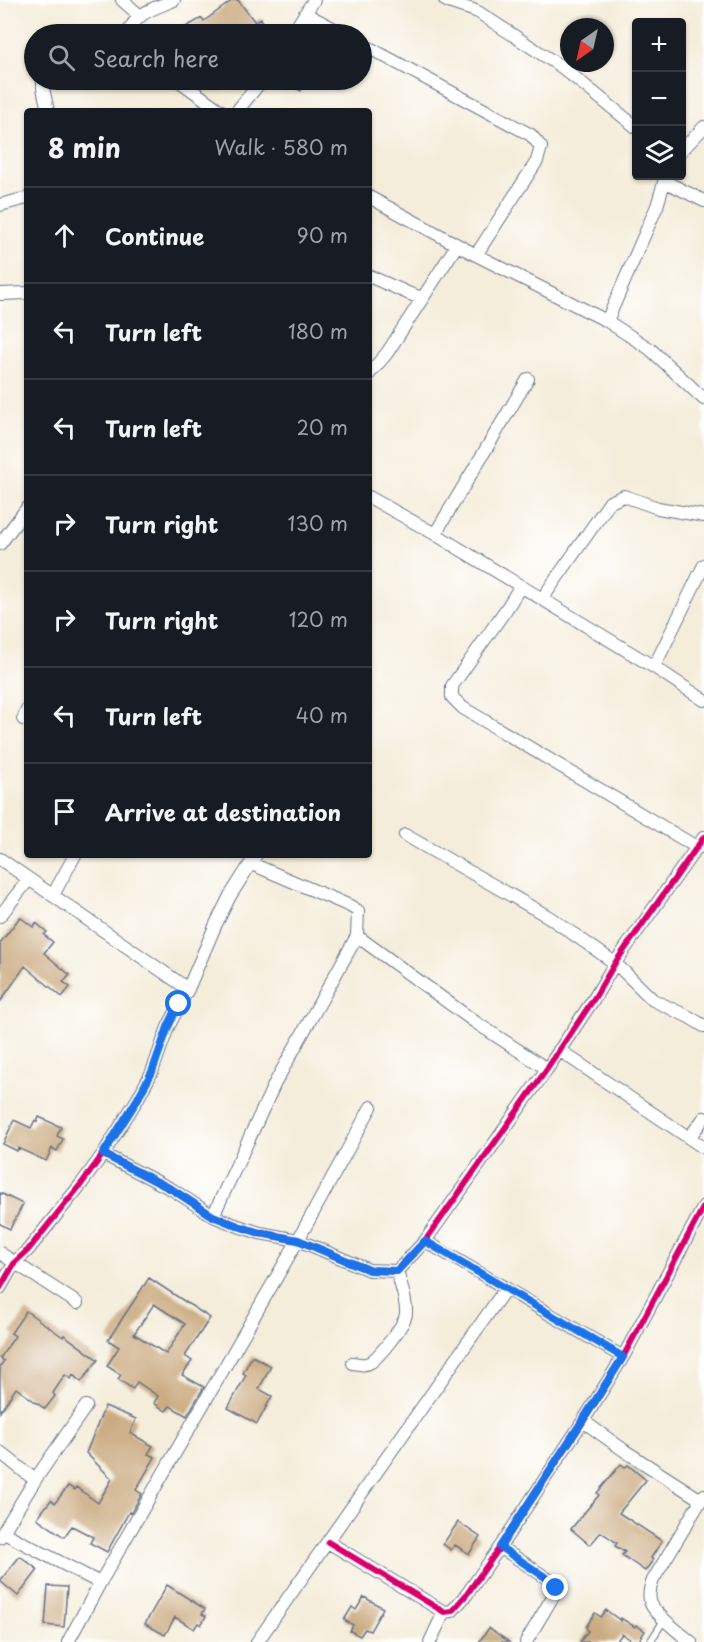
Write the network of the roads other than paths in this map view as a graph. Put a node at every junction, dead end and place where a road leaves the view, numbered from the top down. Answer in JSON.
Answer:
{"nodes":[{"id":1,"x":122,"y":0,"type":"edge"},
{"id":2,"x":174,"y":0,"type":"edge"},
{"id":3,"x":314,"y":0,"type":"edge"},
{"id":4,"x":445,"y":0,"type":"edge"},
{"id":5,"x":306,"y":14,"type":"junction"},
{"id":6,"x":139,"y":15,"type":"junction"},
{"id":7,"x":132,"y":24,"type":"edge"},
{"id":8,"x":299,"y":24,"type":"edge"},
{"id":9,"x":325,"y":24,"type":"edge"},
{"id":10,"x":372,"y":49,"type":"edge"},
{"id":11,"x":43,"y":90,"type":"edge"},
{"id":12,"x":190,"y":90,"type":"edge"},
{"id":13,"x":254,"y":90,"type":"edge"},
{"id":14,"x":47,"y":108,"type":"edge"},
{"id":15,"x":213,"y":108,"type":"edge"},
{"id":16,"x":239,"y":108,"type":"edge"},
{"id":17,"x":635,"y":126,"type":"edge"},
{"id":18,"x":704,"y":127,"type":"edge"},
{"id":19,"x":686,"y":145,"type":"edge"},
{"id":20,"x":664,"y":180,"type":"edge"},
{"id":21,"x":668,"y":180,"type":"edge"},
{"id":22,"x":372,"y":199,"type":"edge"},
{"id":23,"x":704,"y":201,"type":"edge"},
{"id":24,"x":24,"y":202,"type":"edge"},
{"id":25,"x":0,"y":205,"type":"edge"},
{"id":26,"x":457,"y":245,"type":"junction"},
{"id":27,"x":476,"y":255,"type":"junction"},
{"id":28,"x":372,"y":277,"type":"edge"},
{"id":29,"x":24,"y":293,"type":"edge"},
{"id":30,"x":0,"y":294,"type":"edge"},
{"id":31,"x":422,"y":298,"type":"junction"},
{"id":32,"x":607,"y":321,"type":"junction"},
{"id":33,"x":372,"y":370,"type":"edge"},
{"id":34,"x":528,"y":379,"type":"dead end"},
{"id":35,"x":704,"y":399,"type":"edge"},
{"id":36,"x":372,"y":499,"type":"edge"},
{"id":37,"x":24,"y":512,"type":"edge"},
{"id":38,"x":704,"y":516,"type":"edge"},
{"id":39,"x":435,"y":534,"type":"junction"},
{"id":40,"x":0,"y":544,"type":"edge"},
{"id":41,"x":704,"y":565,"type":"edge"},
{"id":42,"x":520,"y":587,"type":"junction"},
{"id":43,"x":542,"y":599,"type":"junction"},
{"id":44,"x":654,"y":667,"type":"junction"},
{"id":45,"x":704,"y":700,"type":"edge"},
{"id":46,"x":405,"y":835,"type":"dead end"},
{"id":47,"x":701,"y":843,"type":"edge"},
{"id":48,"x":73,"y":858,"type":"edge"},
{"id":49,"x":254,"y":859,"type":"edge"},
{"id":50,"x":0,"y":860,"type":"edge"},
{"id":51,"x":29,"y":879,"type":"junction"},
{"id":52,"x":53,"y":895,"type":"junction"},
{"id":53,"x":0,"y":916,"type":"edge"},
{"id":54,"x":357,"y":936,"type":"junction"},
{"id":55,"x":615,"y":963,"type":"junction"},
{"id":56,"x":188,"y":989,"type":"junction"},
{"id":57,"x":704,"y":1026,"type":"edge"},
{"id":58,"x":559,"y":1050,"type":"junction"},
{"id":59,"x":547,"y":1069,"type":"junction"},
{"id":60,"x":371,"y":1107,"type":"dead end"},
{"id":61,"x":704,"y":1118,"type":"edge"},
{"id":62,"x":689,"y":1138,"type":"junction"},
{"id":63,"x":704,"y":1148,"type":"edge"},
{"id":64,"x":103,"y":1154,"type":"junction"},
{"id":65,"x":704,"y":1206,"type":"edge"},
{"id":66,"x":213,"y":1216,"type":"junction"},
{"id":67,"x":298,"y":1240,"type":"junction"},
{"id":68,"x":425,"y":1241,"type":"junction"},
{"id":69,"x":0,"y":1252,"type":"edge"},
{"id":70,"x":15,"y":1262,"type":"junction"},
{"id":71,"x":397,"y":1271,"type":"junction"},
{"id":72,"x":0,"y":1288,"type":"edge"},
{"id":73,"x":506,"y":1288,"type":"junction"},
{"id":74,"x":77,"y":1303,"type":"dead end"},
{"id":75,"x":623,"y":1357,"type":"junction"},
{"id":76,"x":352,"y":1363,"type":"dead end"},
{"id":77,"x":86,"y":1406,"type":"dead end"},
{"id":78,"x":583,"y":1420,"type":"junction"},
{"id":79,"x":0,"y":1452,"type":"edge"},
{"id":80,"x":35,"y":1480,"type":"junction"},
{"id":81,"x":702,"y":1498,"type":"edge"},
{"id":82,"x":2,"y":1535,"type":"edge"},
{"id":83,"x":328,"y":1542,"type":"junction"},
{"id":84,"x":500,"y":1547,"type":"junction"},
{"id":85,"x":100,"y":1583,"type":"junction"},
{"id":86,"x":444,"y":1612,"type":"junction"},
{"id":87,"x":664,"y":1619,"type":"junction"},
{"id":88,"x":68,"y":1642,"type":"edge"},
{"id":89,"x":257,"y":1642,"type":"edge"},
{"id":90,"x":430,"y":1642,"type":"edge"},
{"id":91,"x":526,"y":1642,"type":"edge"},
{"id":92,"x":650,"y":1642,"type":"edge"},
{"id":93,"x":691,"y":1642,"type":"edge"}],
"edges":[{"from":1,"to":6,"type":"street"},
{"from":2,"to":6,"type":"street"},
{"from":3,"to":5,"type":"street"},
{"from":4,"to":17,"type":"street"},
{"from":5,"to":8,"type":"street"},
{"from":5,"to":9,"type":"street"},
{"from":6,"to":7,"type":"street"},
{"from":10,"to":27,"type":"street"},
{"from":11,"to":14,"type":"street"},
{"from":12,"to":15,"type":"street"},
{"from":13,"to":16,"type":"street"},
{"from":18,"to":19,"type":"street"},
{"from":20,"to":32,"type":"street"},
{"from":21,"to":23,"type":"street"},
{"from":22,"to":26,"type":"street"},
{"from":24,"to":25,"type":"street"},
{"from":26,"to":27,"type":"street"},
{"from":26,"to":31,"type":"street"},
{"from":27,"to":32,"type":"street"},
{"from":28,"to":31,"type":"street"},
{"from":29,"to":30,"type":"street"},
{"from":31,"to":33,"type":"street"},
{"from":32,"to":35,"type":"street"},
{"from":34,"to":39,"type":"street"},
{"from":36,"to":39,"type":"street"},
{"from":37,"to":40,"type":"street"},
{"from":38,"to":43,"type":"street"},
{"from":39,"to":42,"type":"street"},
{"from":41,"to":44,"type":"street"},
{"from":42,"to":43,"type":"street"},
{"from":42,"to":47,"type":"street"},
{"from":43,"to":44,"type":"street"},
{"from":44,"to":45,"type":"street"},
{"from":46,"to":55,"type":"street"},
{"from":47,"to":55,"type":"street"},
{"from":48,"to":52,"type":"street"},
{"from":49,"to":54,"type":"street"},
{"from":49,"to":56,"type":"street"},
{"from":50,"to":51,"type":"street"},
{"from":51,"to":52,"type":"street"},
{"from":51,"to":53,"type":"street"},
{"from":52,"to":56,"type":"street"},
{"from":54,"to":59,"type":"street"},
{"from":54,"to":66,"type":"street"},
{"from":55,"to":57,"type":"street"},
{"from":55,"to":58,"type":"street"},
{"from":56,"to":64,"type":"street"},
{"from":58,"to":59,"type":"street"},
{"from":58,"to":62,"type":"street"},
{"from":59,"to":68,"type":"street"},
{"from":60,"to":67,"type":"street"},
{"from":61,"to":62,"type":"street"},
{"from":62,"to":63,"type":"street"},
{"from":64,"to":66,"type":"street"},
{"from":64,"to":70,"type":"street"},
{"from":65,"to":75,"type":"street"},
{"from":66,"to":67,"type":"street"},
{"from":67,"to":71,"type":"street"},
{"from":67,"to":85,"type":"street"},
{"from":68,"to":71,"type":"street"},
{"from":68,"to":73,"type":"street"},
{"from":69,"to":70,"type":"street"},
{"from":70,"to":72,"type":"street"},
{"from":70,"to":74,"type":"street"},
{"from":71,"to":76,"type":"street"},
{"from":73,"to":75,"type":"street"},
{"from":73,"to":83,"type":"street"},
{"from":75,"to":78,"type":"street"},
{"from":77,"to":80,"type":"street"},
{"from":78,"to":81,"type":"street"},
{"from":78,"to":84,"type":"street"},
{"from":79,"to":80,"type":"street"},
{"from":80,"to":82,"type":"street"},
{"from":81,"to":87,"type":"street"},
{"from":82,"to":85,"type":"street"},
{"from":83,"to":86,"type":"street"},
{"from":83,"to":89,"type":"street"},
{"from":84,"to":86,"type":"street"},
{"from":84,"to":91,"type":"street"},
{"from":85,"to":88,"type":"street"},
{"from":86,"to":90,"type":"street"},
{"from":87,"to":92,"type":"lane"},
{"from":87,"to":93,"type":"street"}]}
